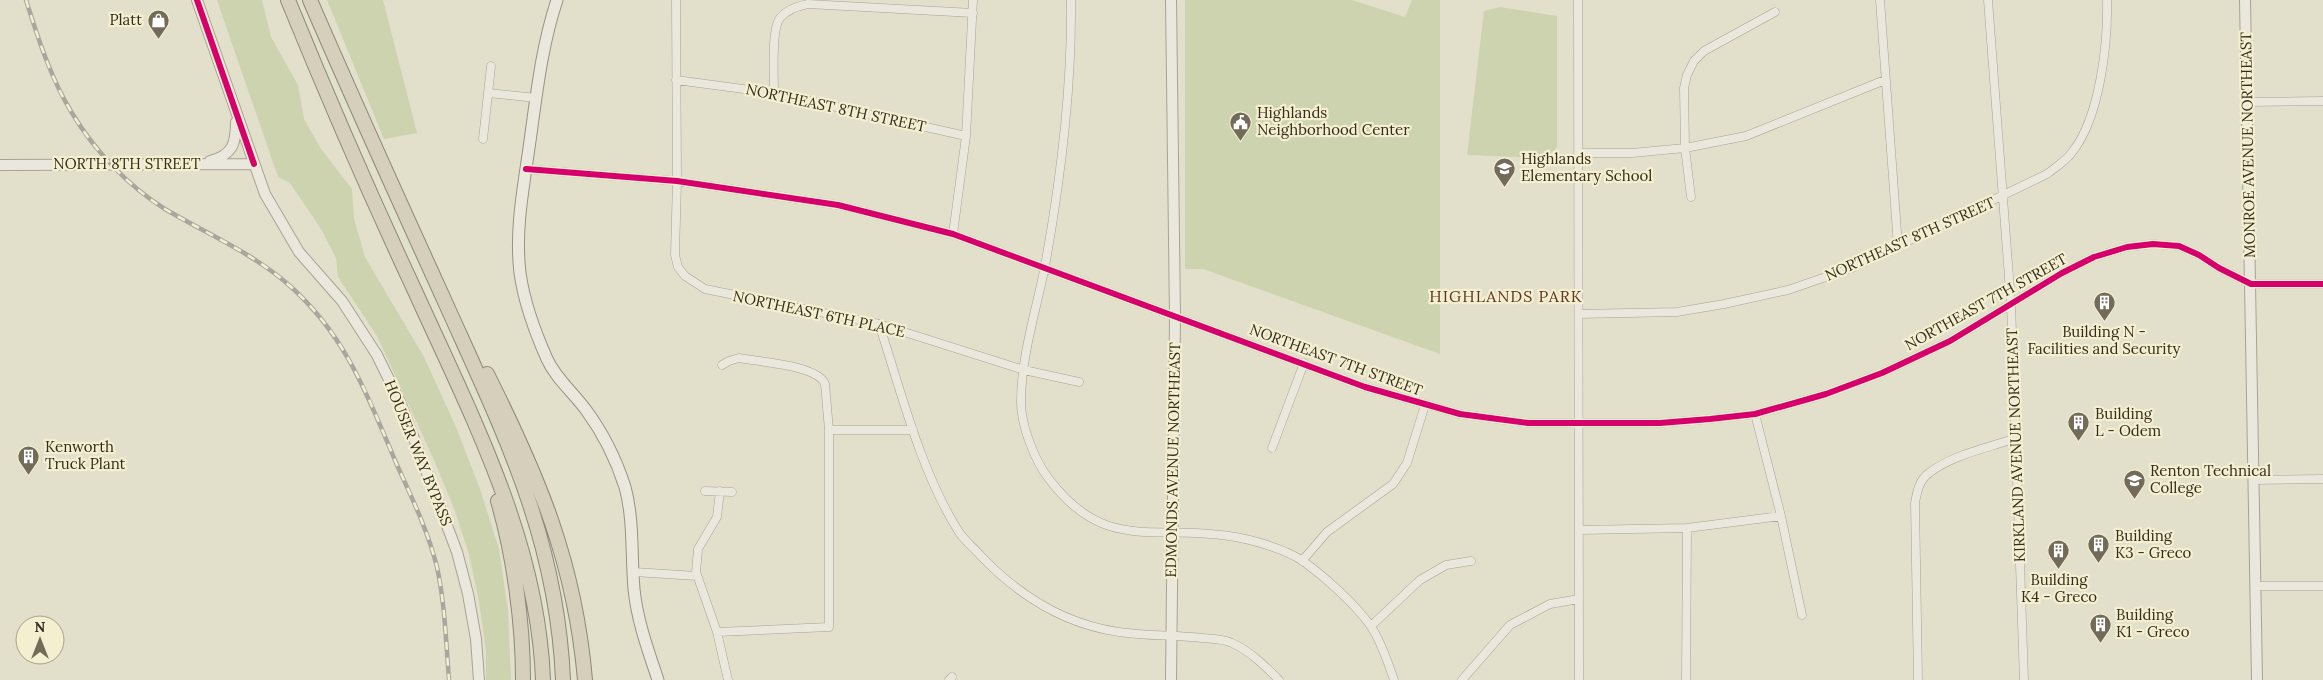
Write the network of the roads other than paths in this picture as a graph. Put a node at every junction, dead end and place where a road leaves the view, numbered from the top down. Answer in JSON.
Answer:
{"nodes":[{"id":1,"x":197,"y":0,"type":"edge"},
{"id":2,"x":288,"y":0,"type":"edge"},
{"id":3,"x":310,"y":0,"type":"edge"},
{"id":4,"x":557,"y":0,"type":"edge"},
{"id":5,"x":676,"y":0,"type":"edge"},
{"id":6,"x":973,"y":0,"type":"edge"},
{"id":7,"x":1071,"y":0,"type":"edge"},
{"id":8,"x":1171,"y":0,"type":"edge"},
{"id":9,"x":1578,"y":0,"type":"edge"},
{"id":10,"x":1880,"y":0,"type":"edge"},
{"id":11,"x":1988,"y":0,"type":"edge"},
{"id":12,"x":2107,"y":0,"type":"edge"},
{"id":13,"x":2245,"y":0,"type":"edge"},
{"id":14,"x":1775,"y":12,"type":"dead end"},
{"id":15,"x":973,"y":13,"type":"junction"},
{"id":16,"x":491,"y":66,"type":"dead end"},
{"id":17,"x":676,"y":80,"type":"junction"},
{"id":18,"x":1885,"y":80,"type":"junction"},
{"id":19,"x":774,"y":92,"type":"junction"},
{"id":20,"x":488,"y":93,"type":"junction"},
{"id":21,"x":536,"y":98,"type":"junction"},
{"id":22,"x":2323,"y":100,"type":"edge"},
{"id":23,"x":2248,"y":102,"type":"junction"},
{"id":24,"x":236,"y":113,"type":"junction"},
{"id":25,"x":966,"y":136,"type":"junction"},
{"id":26,"x":483,"y":139,"type":"dead end"},
{"id":27,"x":1686,"y":148,"type":"junction"},
{"id":28,"x":1578,"y":153,"type":"junction"},
{"id":29,"x":197,"y":164,"type":"junction"},
{"id":30,"x":254,"y":164,"type":"junction"},
{"id":31,"x":0,"y":165,"type":"edge"},
{"id":32,"x":526,"y":169,"type":"junction"},
{"id":33,"x":677,"y":181,"type":"junction"},
{"id":34,"x":2004,"y":196,"type":"junction"},
{"id":35,"x":1691,"y":197,"type":"dead end"},
{"id":36,"x":412,"y":229,"type":"junction"},
{"id":37,"x":953,"y":234,"type":"junction"},
{"id":38,"x":1898,"y":246,"type":"junction"},
{"id":39,"x":1044,"y":268,"type":"junction"},
{"id":40,"x":2251,"y":284,"type":"junction"},
{"id":41,"x":2323,"y":284,"type":"edge"},
{"id":42,"x":2012,"y":304,"type":"junction"},
{"id":43,"x":1579,"y":314,"type":"junction"},
{"id":44,"x":1175,"y":317,"type":"junction"},
{"id":45,"x":879,"y":324,"type":"junction"},
{"id":46,"x":1304,"y":363,"type":"junction"},
{"id":47,"x":722,"y":365,"type":"dead end"},
{"id":48,"x":1024,"y":370,"type":"junction"},
{"id":49,"x":1079,"y":382,"type":"dead end"},
{"id":50,"x":1425,"y":405,"type":"junction"},
{"id":51,"x":1755,"y":414,"type":"junction"},
{"id":52,"x":473,"y":422,"type":"junction"},
{"id":53,"x":1579,"y":423,"type":"junction"},
{"id":54,"x":829,"y":430,"type":"junction"},
{"id":55,"x":913,"y":430,"type":"junction"},
{"id":56,"x":2016,"y":438,"type":"junction"},
{"id":57,"x":1272,"y":448,"type":"dead end"},
{"id":58,"x":2323,"y":479,"type":"edge"},
{"id":59,"x":2253,"y":480,"type":"junction"},
{"id":60,"x":705,"y":490,"type":"dead end"},
{"id":61,"x":720,"y":491,"type":"junction"},
{"id":62,"x":732,"y":492,"type":"dead end"},
{"id":63,"x":1781,"y":516,"type":"junction"},
{"id":64,"x":1687,"y":528,"type":"junction"},
{"id":65,"x":1579,"y":530,"type":"junction"},
{"id":66,"x":1172,"y":533,"type":"junction"},
{"id":67,"x":1302,"y":561,"type":"junction"},
{"id":68,"x":1471,"y":561,"type":"dead end"},
{"id":69,"x":634,"y":572,"type":"junction"},
{"id":70,"x":697,"y":576,"type":"junction"},
{"id":71,"x":2255,"y":586,"type":"junction"},
{"id":72,"x":2323,"y":586,"type":"edge"},
{"id":73,"x":1579,"y":599,"type":"junction"},
{"id":74,"x":1802,"y":615,"type":"dead end"},
{"id":75,"x":1371,"y":626,"type":"junction"},
{"id":76,"x":718,"y":632,"type":"junction"},
{"id":77,"x":1171,"y":635,"type":"junction"},
{"id":78,"x":479,"y":680,"type":"edge"},
{"id":79,"x":523,"y":680,"type":"edge"},
{"id":80,"x":543,"y":680,"type":"edge"},
{"id":81,"x":564,"y":680,"type":"edge"},
{"id":82,"x":586,"y":680,"type":"edge"},
{"id":83,"x":658,"y":680,"type":"edge"},
{"id":84,"x":728,"y":680,"type":"edge"},
{"id":85,"x":1172,"y":680,"type":"edge"},
{"id":86,"x":1279,"y":680,"type":"edge"},
{"id":87,"x":1394,"y":680,"type":"edge"},
{"id":88,"x":1462,"y":680,"type":"edge"},
{"id":89,"x":1580,"y":680,"type":"edge"},
{"id":90,"x":1686,"y":680,"type":"edge"},
{"id":91,"x":1918,"y":680,"type":"edge"},
{"id":92,"x":2024,"y":680,"type":"edge"},
{"id":93,"x":2257,"y":680,"type":"edge"}],
"edges":[{"from":1,"to":24,"type":"street","name":"HOUSER WAY BYPASS"},
{"from":2,"to":52,"type":"highway"},
{"from":3,"to":36,"type":"highway"},
{"from":4,"to":21,"type":"main road"},
{"from":5,"to":17,"type":"street","name":"NORTHEAST 6TH PLACE"},
{"from":6,"to":15,"type":"street"},
{"from":7,"to":39,"type":"street"},
{"from":8,"to":44,"type":"street","name":"EDMONDS AVENUE NORTHEAST"},
{"from":9,"to":28,"type":"street"},
{"from":10,"to":18,"type":"street"},
{"from":11,"to":34,"type":"street","name":"KIRKLAND AVENUE NORTHEAST"},
{"from":12,"to":34,"type":"street","name":"NORTHEAST 8TH STREET"},
{"from":13,"to":23,"type":"street","name":"MONROE AVENUE NORTHEAST"},
{"from":14,"to":27,"type":"street"},
{"from":15,"to":19,"type":"street"},
{"from":15,"to":25,"type":"street"},
{"from":16,"to":20,"type":"street"},
{"from":17,"to":19,"type":"street","name":"NORTHEAST 8TH STREET"},
{"from":17,"to":33,"type":"street","name":"NORTHEAST 6TH PLACE"},
{"from":18,"to":27,"type":"street"},
{"from":18,"to":38,"type":"street"},
{"from":19,"to":25,"type":"street","name":"NORTHEAST 8TH STREET"},
{"from":20,"to":21,"type":"street"},
{"from":20,"to":26,"type":"street"},
{"from":21,"to":32,"type":"main road"},
{"from":22,"to":23,"type":"street"},
{"from":23,"to":40,"type":"street","name":"MONROE AVENUE NORTHEAST"},
{"from":24,"to":29,"type":"street"},
{"from":24,"to":30,"type":"street","name":"HOUSER WAY BYPASS"},
{"from":25,"to":37,"type":"street"},
{"from":27,"to":28,"type":"street"},
{"from":27,"to":35,"type":"street"},
{"from":28,"to":43,"type":"street"},
{"from":29,"to":30,"type":"street","name":"NORTH 8TH STREET"},
{"from":29,"to":31,"type":"street","name":"NORTH 8TH STREET"},
{"from":30,"to":78,"type":"street","name":"HOUSER WAY BYPASS"},
{"from":32,"to":33,"type":"street","name":"NORTHEAST 7TH STREET"},
{"from":32,"to":69,"type":"main road"},
{"from":33,"to":37,"type":"street","name":"NORTHEAST 7TH STREET"},
{"from":33,"to":45,"type":"street","name":"NORTHEAST 6TH PLACE"},
{"from":34,"to":38,"type":"street","name":"NORTHEAST 8TH STREET"},
{"from":34,"to":42,"type":"street","name":"KIRKLAND AVENUE NORTHEAST"},
{"from":36,"to":81,"type":"highway"},
{"from":36,"to":82,"type":"highway"},
{"from":37,"to":39,"type":"street","name":"NORTHEAST 7TH STREET"},
{"from":38,"to":43,"type":"street","name":"NORTHEAST 8TH STREET"},
{"from":39,"to":44,"type":"street","name":"NORTHEAST 7TH STREET"},
{"from":39,"to":48,"type":"street"},
{"from":40,"to":41,"type":"street","name":"NORTHEAST 7TH STREET"},
{"from":40,"to":42,"type":"street","name":"NORTHEAST 7TH STREET"},
{"from":40,"to":59,"type":"street","name":"MONROE AVENUE NORTHEAST"},
{"from":42,"to":51,"type":"street","name":"NORTHEAST 7TH STREET"},
{"from":42,"to":56,"type":"street","name":"KIRKLAND AVENUE NORTHEAST"},
{"from":43,"to":53,"type":"street"},
{"from":44,"to":46,"type":"street","name":"NORTHEAST 7TH STREET"},
{"from":44,"to":66,"type":"street","name":"EDMONDS AVENUE NORTHEAST"},
{"from":45,"to":48,"type":"street","name":"NORTHEAST 6TH PLACE"},
{"from":45,"to":55,"type":"street"},
{"from":46,"to":50,"type":"street","name":"NORTHEAST 7TH STREET"},
{"from":46,"to":57,"type":"street"},
{"from":47,"to":54,"type":"street"},
{"from":48,"to":49,"type":"street","name":"NORTHEAST 6TH PLACE"},
{"from":48,"to":66,"type":"street"},
{"from":50,"to":53,"type":"street","name":"NORTHEAST 7TH STREET"},
{"from":50,"to":67,"type":"street"},
{"from":51,"to":53,"type":"street","name":"NORTHEAST 7TH STREET"},
{"from":51,"to":63,"type":"street"},
{"from":52,"to":79,"type":"highway"},
{"from":52,"to":80,"type":"highway"},
{"from":53,"to":65,"type":"street"},
{"from":54,"to":55,"type":"street"},
{"from":54,"to":76,"type":"street"},
{"from":55,"to":77,"type":"street"},
{"from":56,"to":91,"type":"street"},
{"from":56,"to":92,"type":"street","name":"KIRKLAND AVENUE NORTHEAST"},
{"from":58,"to":59,"type":"street"},
{"from":59,"to":71,"type":"street","name":"MONROE AVENUE NORTHEAST"},
{"from":60,"to":61,"type":"street"},
{"from":61,"to":62,"type":"street"},
{"from":61,"to":70,"type":"street"},
{"from":63,"to":64,"type":"street"},
{"from":63,"to":74,"type":"street"},
{"from":64,"to":65,"type":"street"},
{"from":64,"to":90,"type":"street"},
{"from":65,"to":73,"type":"street"},
{"from":66,"to":67,"type":"street"},
{"from":66,"to":77,"type":"street","name":"EDMONDS AVENUE NORTHEAST"},
{"from":67,"to":75,"type":"street"},
{"from":68,"to":75,"type":"street"},
{"from":69,"to":70,"type":"street"},
{"from":69,"to":83,"type":"main road"},
{"from":70,"to":76,"type":"street"},
{"from":71,"to":72,"type":"street"},
{"from":71,"to":93,"type":"street","name":"MONROE AVENUE NORTHEAST"},
{"from":73,"to":88,"type":"street"},
{"from":73,"to":89,"type":"street"},
{"from":75,"to":87,"type":"street"},
{"from":76,"to":84,"type":"street"},
{"from":77,"to":85,"type":"street","name":"EDMONDS AVENUE NORTHEAST"},
{"from":77,"to":86,"type":"street"}]}
